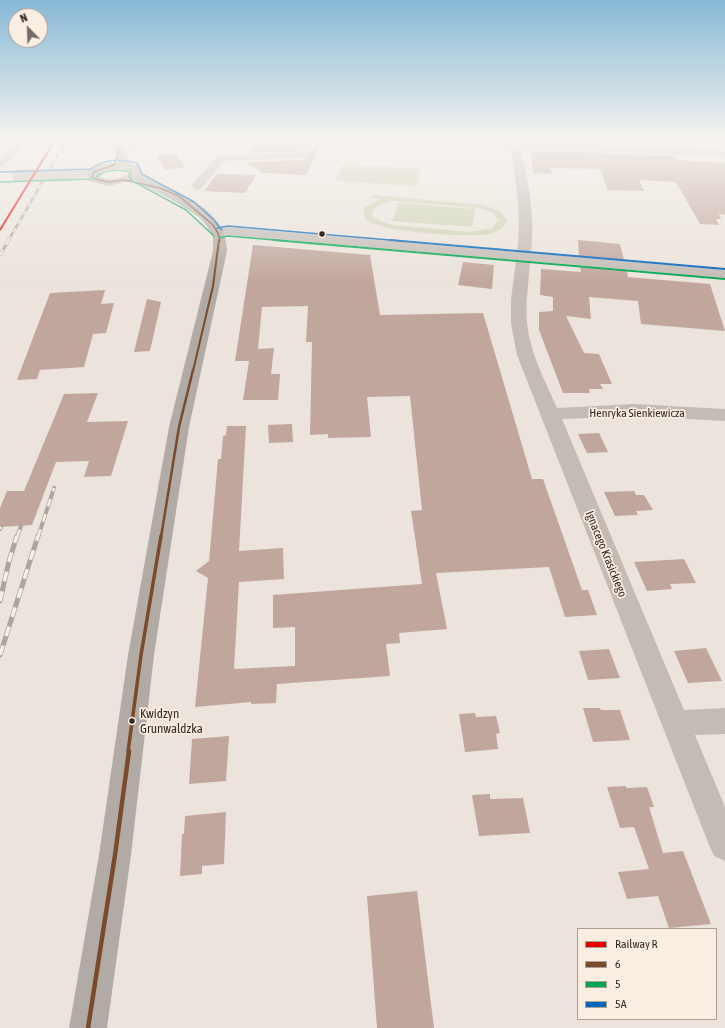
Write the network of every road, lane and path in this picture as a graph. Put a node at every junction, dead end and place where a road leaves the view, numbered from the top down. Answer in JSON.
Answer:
{"nodes":[{"id":1,"x":160,"y":188,"type":"edge"},
{"id":2,"x":524,"y":188,"type":"edge"},
{"id":3,"x":218,"y":233,"type":"junction"},
{"id":4,"x":523,"y":257,"type":"junction"},
{"id":5,"x":725,"y":274,"type":"edge"},
{"id":6,"x":550,"y":414,"type":"junction"},
{"id":7,"x":725,"y":415,"type":"edge"},
{"id":8,"x":725,"y":721,"type":"edge"},
{"id":9,"x":676,"y":724,"type":"junction"},
{"id":10,"x":725,"y":845,"type":"edge"},
{"id":11,"x":88,"y":1028,"type":"edge"}],
"edges":[{"from":1,"to":3,"type":"main road"},
{"from":2,"to":4,"type":"street","name":"Ignacego Krasickiego"},
{"from":3,"to":4,"type":"street"},
{"from":3,"to":11,"type":"main road"},
{"from":4,"to":5,"type":"street"},
{"from":4,"to":6,"type":"street","name":"Ignacego Krasickiego"},
{"from":6,"to":7,"type":"street","name":"Henryka Sienkiewicza"},
{"from":6,"to":9,"type":"street","name":"Ignacego Krasickiego"},
{"from":8,"to":9,"type":"street"},
{"from":9,"to":10,"type":"street","name":"Ignacego Krasickiego"}]}
